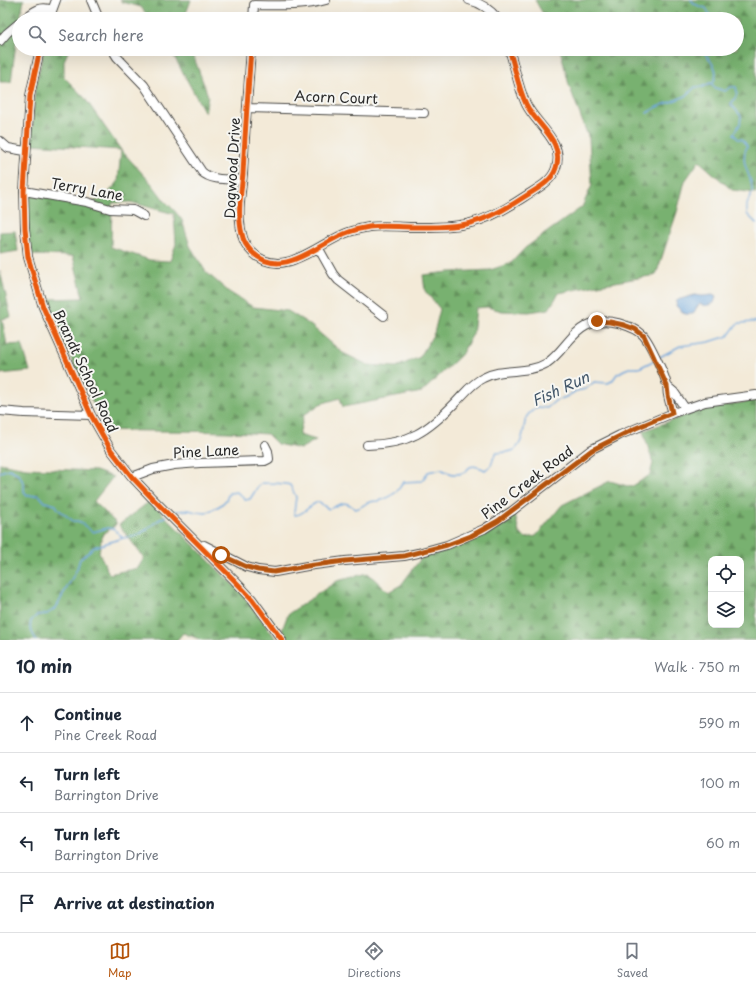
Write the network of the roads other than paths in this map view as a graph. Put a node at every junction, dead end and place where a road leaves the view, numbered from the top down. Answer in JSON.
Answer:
{"nodes":[{"id":1,"x":56,"y":0,"type":"edge"},
{"id":2,"x":91,"y":0,"type":"edge"},
{"id":3,"x":326,"y":0,"type":"edge"},
{"id":4,"x":469,"y":0,"type":"edge"},
{"id":5,"x":254,"y":2,"type":"edge"},
{"id":6,"x":52,"y":10,"type":"joint"},
{"id":7,"x":34,"y":12,"type":"edge"},
{"id":8,"x":96,"y":12,"type":"edge"},
{"id":9,"x":253,"y":12,"type":"edge"},
{"id":10,"x":491,"y":12,"type":"edge"},
{"id":11,"x":12,"y":29,"type":"edge"},
{"id":12,"x":0,"y":41,"type":"edge"},
{"id":13,"x":39,"y":56,"type":"edge"},
{"id":14,"x":116,"y":56,"type":"edge"},
{"id":15,"x":251,"y":56,"type":"edge"},
{"id":16,"x":511,"y":56,"type":"edge"},
{"id":17,"x":247,"y":108,"type":"junction"},
{"id":18,"x":424,"y":113,"type":"dead end"},
{"id":19,"x":0,"y":141,"type":"edge"},
{"id":20,"x":26,"y":151,"type":"junction"},
{"id":21,"x":242,"y":180,"type":"junction"},
{"id":22,"x":24,"y":192,"type":"junction"},
{"id":23,"x":144,"y":216,"type":"dead end"},
{"id":24,"x":318,"y":249,"type":"junction"},
{"id":25,"x":384,"y":316,"type":"dead end"},
{"id":26,"x":667,"y":386,"type":"junction"},
{"id":27,"x":756,"y":395,"type":"edge"},
{"id":28,"x":685,"y":408,"type":"junction"},
{"id":29,"x":0,"y":411,"type":"edge"},
{"id":30,"x":672,"y":413,"type":"junction"},
{"id":31,"x":91,"y":415,"type":"junction"},
{"id":32,"x":265,"y":445,"type":"dead end"},
{"id":33,"x":367,"y":445,"type":"dead end"},
{"id":34,"x":132,"y":477,"type":"junction"},
{"id":35,"x":194,"y":539,"type":"junction"},
{"id":36,"x":282,"y":640,"type":"edge"}],
"edges":[{"from":1,"to":6,"type":"street"},
{"from":2,"to":8,"type":"street"},
{"from":3,"to":5,"type":"street"},
{"from":4,"to":10,"type":"street"},
{"from":5,"to":9,"type":"street"},
{"from":6,"to":7,"type":"street"},
{"from":11,"to":12,"type":"street"},
{"from":13,"to":20,"type":"street","name":"Brandt School Road"},
{"from":14,"to":21,"type":"street"},
{"from":15,"to":17,"type":"street","name":"Dogwood Drive"},
{"from":16,"to":24,"type":"street","name":"Dogwood Drive"},
{"from":17,"to":18,"type":"street","name":"Acorn Court"},
{"from":17,"to":21,"type":"street","name":"Dogwood Drive"},
{"from":19,"to":20,"type":"street"},
{"from":20,"to":22,"type":"street","name":"Brandt School Road"},
{"from":21,"to":24,"type":"street","name":"Dogwood Drive"},
{"from":22,"to":23,"type":"street","name":"Terry Lane"},
{"from":22,"to":31,"type":"street","name":"Brandt School Road"},
{"from":24,"to":25,"type":"street"},
{"from":26,"to":28,"type":"street"},
{"from":26,"to":30,"type":"street"},
{"from":26,"to":33,"type":"street"},
{"from":27,"to":28,"type":"street","name":"Pine Creek Road"},
{"from":28,"to":30,"type":"street","name":"Pine Creek Road"},
{"from":29,"to":31,"type":"street"},
{"from":30,"to":35,"type":"street","name":"Pine Creek Road"},
{"from":31,"to":34,"type":"street","name":"Brandt School Road"},
{"from":32,"to":34,"type":"street","name":"Pine Lane"},
{"from":34,"to":35,"type":"street","name":"Brandt School Road"},
{"from":35,"to":36,"type":"street","name":"Brandt School Road"}]}
